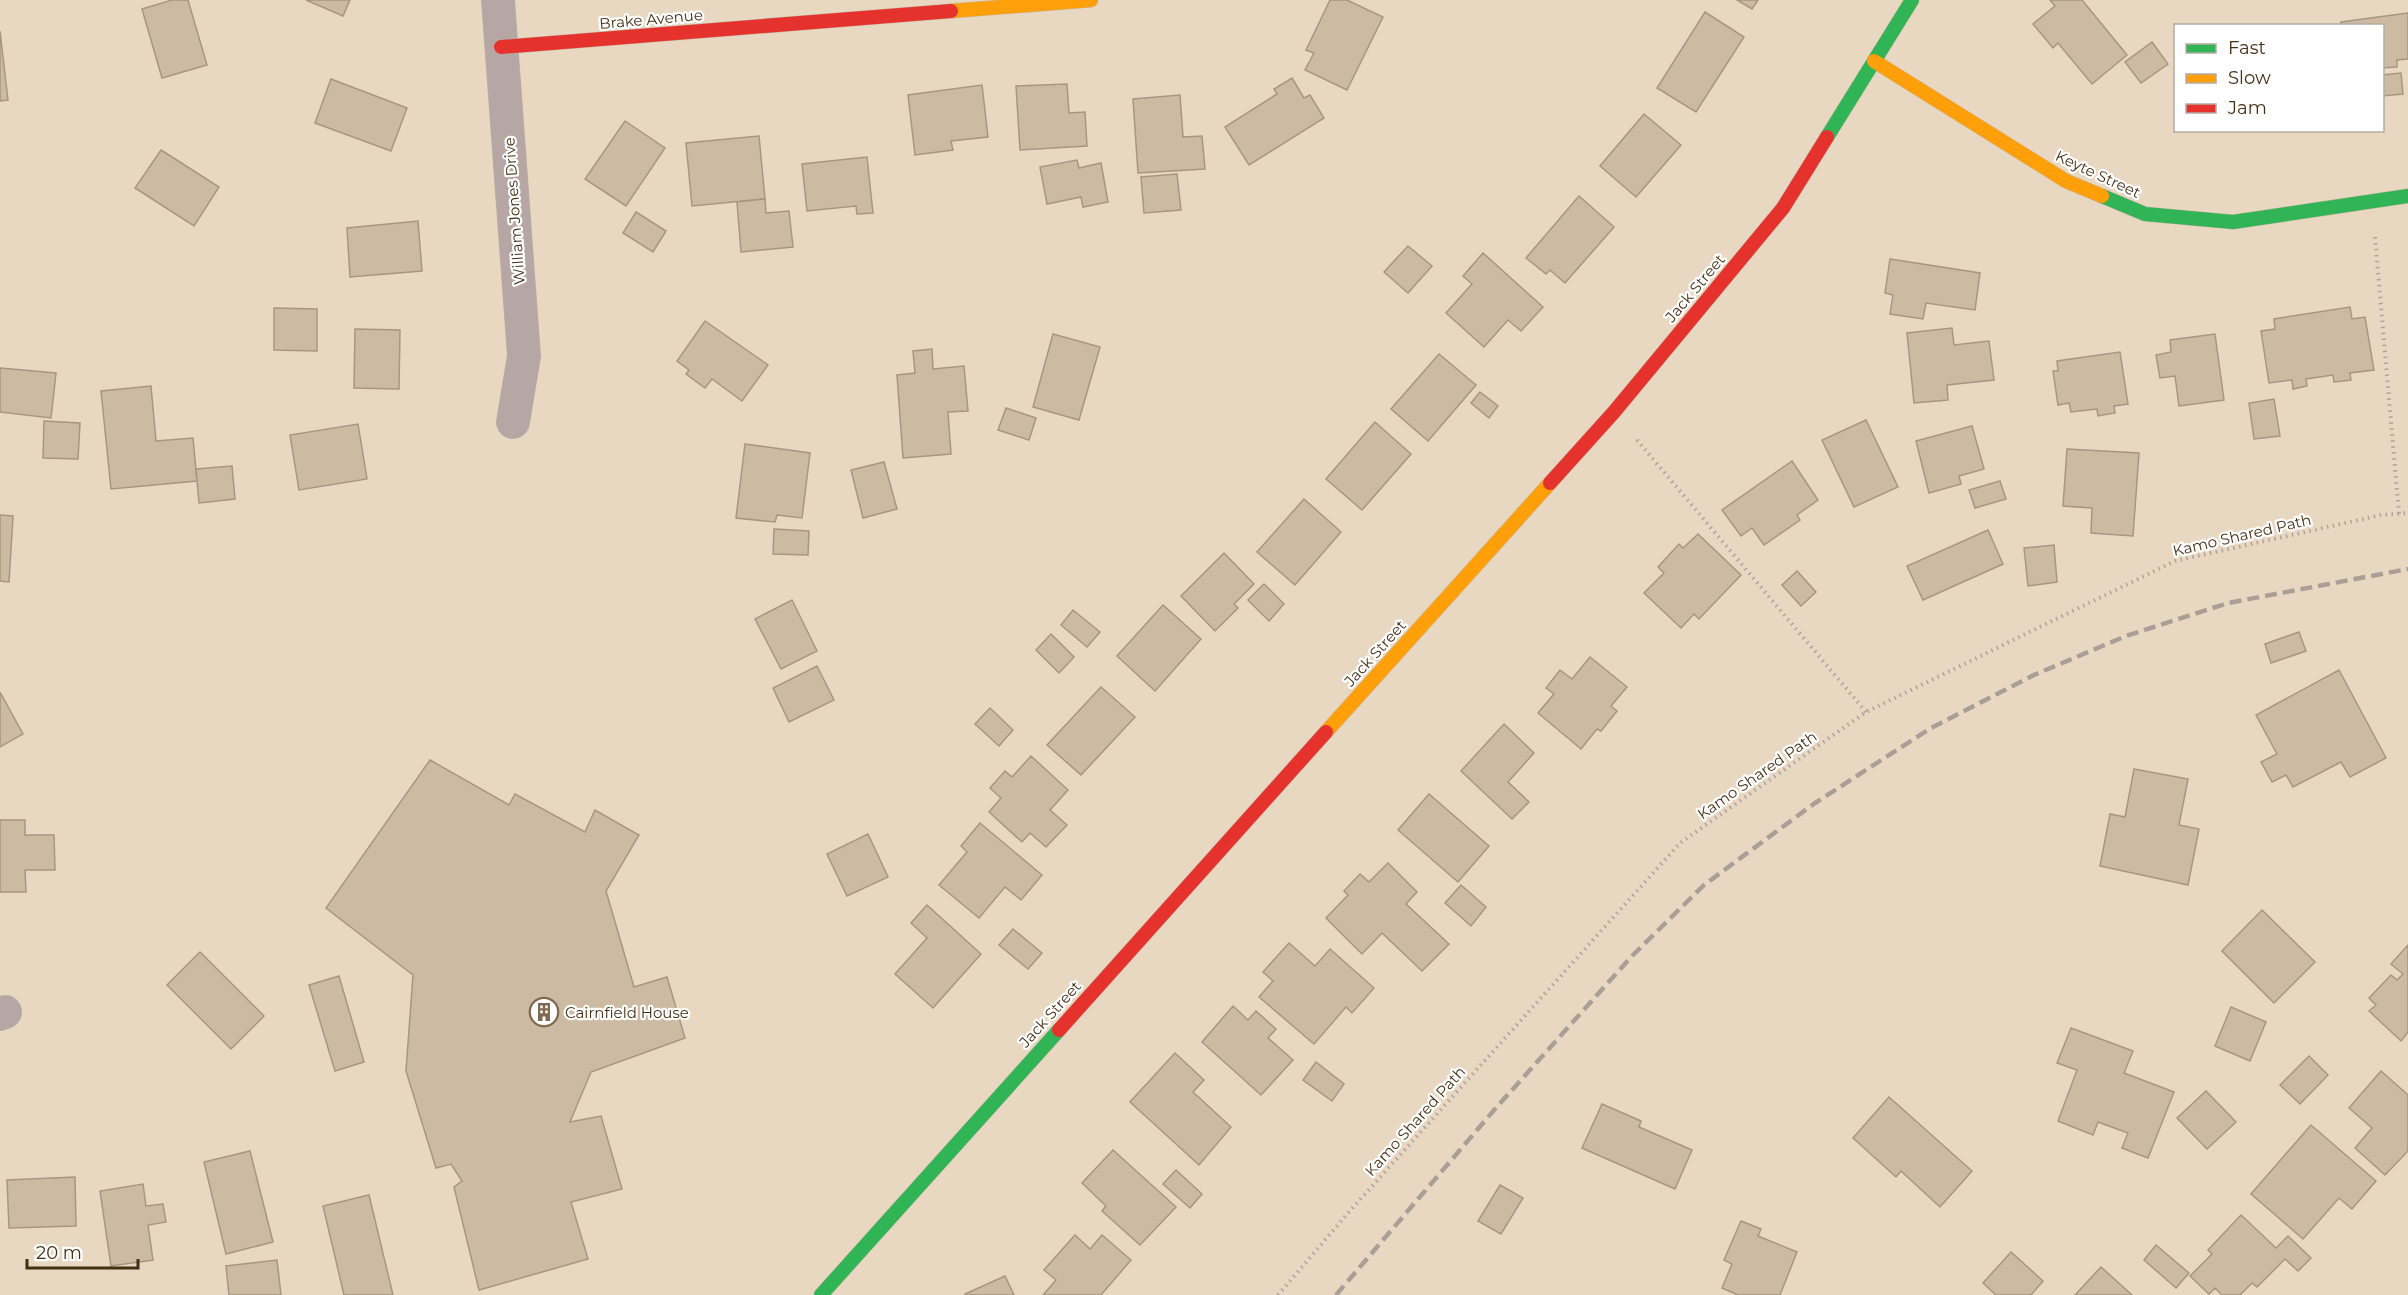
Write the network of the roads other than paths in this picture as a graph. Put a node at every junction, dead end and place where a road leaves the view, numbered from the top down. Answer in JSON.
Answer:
{"nodes":[{"id":1,"x":498,"y":0,"type":"edge"},
{"id":2,"x":1090,"y":0,"type":"edge"},
{"id":3,"x":1912,"y":0,"type":"edge"},
{"id":4,"x":501,"y":47,"type":"junction"},
{"id":5,"x":1874,"y":61,"type":"junction"},
{"id":6,"x":2408,"y":196,"type":"edge"},
{"id":7,"x":513,"y":422,"type":"dead end"},
{"id":8,"x":821,"y":1295,"type":"edge"}],
"edges":[{"from":1,"to":4,"type":"street","name":"William Jones Drive"},
{"from":2,"to":4,"type":"street","name":"Brake Avenue"},
{"from":3,"to":5,"type":"street","name":"Jack Street"},
{"from":4,"to":7,"type":"street","name":"William Jones Drive"},
{"from":5,"to":6,"type":"street","name":"Keyte Street"},
{"from":5,"to":8,"type":"street","name":"Jack Street"}]}
